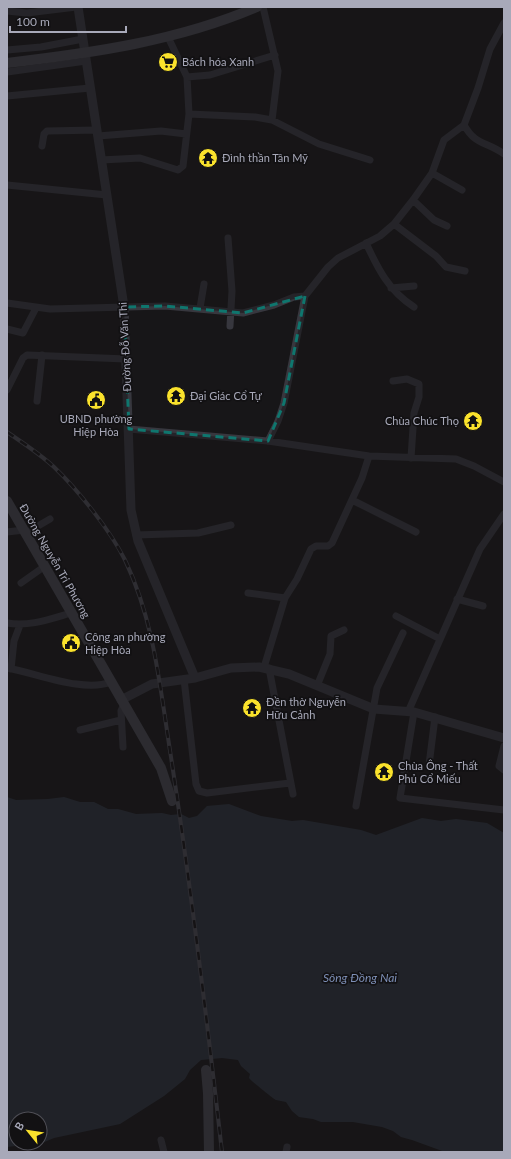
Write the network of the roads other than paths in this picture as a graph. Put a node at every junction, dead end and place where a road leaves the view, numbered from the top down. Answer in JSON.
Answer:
{"nodes":[{"id":1,"x":77,"y":7,"type":"edge"},
{"id":2,"x":263,"y":7,"type":"edge"},
{"id":3,"x":252,"y":8,"type":"edge"},
{"id":4,"x":7,"y":11,"type":"edge"},
{"id":5,"x":504,"y":23,"type":"edge"},
{"id":6,"x":168,"y":37,"type":"junction"},
{"id":7,"x":83,"y":38,"type":"junction"},
{"id":8,"x":7,"y":50,"type":"edge"},
{"id":9,"x":275,"y":55,"type":"junction"},
{"id":10,"x":86,"y":57,"type":"junction"},
{"id":11,"x":7,"y":63,"type":"edge"},
{"id":12,"x":7,"y":72,"type":"edge"},
{"id":13,"x":187,"y":77,"type":"junction"},
{"id":14,"x":90,"y":88,"type":"junction"},
{"id":15,"x":7,"y":96,"type":"edge"},
{"id":16,"x":189,"y":114,"type":"junction"},
{"id":17,"x":272,"y":120,"type":"junction"},
{"id":18,"x":464,"y":125,"type":"junction"},
{"id":19,"x":97,"y":133,"type":"junction"},
{"id":20,"x":186,"y":134,"type":"junction"},
{"id":21,"x":42,"y":146,"type":"dead end"},
{"id":22,"x":504,"y":154,"type":"edge"},
{"id":23,"x":101,"y":160,"type":"junction"},
{"id":24,"x":370,"y":160,"type":"dead end"},
{"id":25,"x":432,"y":173,"type":"junction"},
{"id":26,"x":7,"y":185,"type":"edge"},
{"id":27,"x":462,"y":190,"type":"dead end"},
{"id":28,"x":107,"y":195,"type":"junction"},
{"id":29,"x":413,"y":200,"type":"junction"},
{"id":30,"x":394,"y":224,"type":"junction"},
{"id":31,"x":447,"y":226,"type":"dead end"},
{"id":32,"x":228,"y":238,"type":"dead end"},
{"id":33,"x":366,"y":243,"type":"junction"},
{"id":34,"x":465,"y":271,"type":"dead end"},
{"id":35,"x":204,"y":284,"type":"dead end"},
{"id":36,"x":414,"y":286,"type":"dead end"},
{"id":37,"x":391,"y":288,"type":"junction"},
{"id":38,"x":305,"y":296,"type":"junction"},
{"id":39,"x":7,"y":303,"type":"edge"},
{"id":40,"x":124,"y":307,"type":"junction"},
{"id":41,"x":414,"y":307,"type":"dead end"},
{"id":42,"x":36,"y":308,"type":"junction"},
{"id":43,"x":200,"y":308,"type":"junction"},
{"id":44,"x":231,"y":312,"type":"junction"},
{"id":45,"x":230,"y":326,"type":"dead end"},
{"id":46,"x":7,"y":329,"type":"edge"},
{"id":47,"x":42,"y":355,"type":"junction"},
{"id":48,"x":126,"y":359,"type":"junction"},
{"id":49,"x":393,"y":381,"type":"dead end"},
{"id":50,"x":7,"y":390,"type":"edge"},
{"id":51,"x":37,"y":402,"type":"dead end"},
{"id":52,"x":129,"y":429,"type":"junction"},
{"id":53,"x":268,"y":441,"type":"junction"},
{"id":54,"x":369,"y":456,"type":"junction"},
{"id":55,"x":411,"y":458,"type":"junction"},
{"id":56,"x":504,"y":482,"type":"edge"},
{"id":57,"x":352,"y":500,"type":"junction"},
{"id":58,"x":7,"y":501,"type":"edge"},
{"id":59,"x":504,"y":514,"type":"edge"},
{"id":60,"x":50,"y":519,"type":"dead end"},
{"id":61,"x":231,"y":525,"type":"dead end"},
{"id":62,"x":25,"y":531,"type":"junction"},
{"id":63,"x":7,"y":532,"type":"edge"},
{"id":64,"x":416,"y":532,"type":"dead end"},
{"id":65,"x":136,"y":535,"type":"junction"},
{"id":66,"x":45,"y":566,"type":"junction"},
{"id":67,"x":21,"y":583,"type":"dead end"},
{"id":68,"x":248,"y":593,"type":"dead end"},
{"id":69,"x":285,"y":598,"type":"junction"},
{"id":70,"x":457,"y":599,"type":"junction"},
{"id":71,"x":483,"y":606,"type":"dead end"},
{"id":72,"x":72,"y":613,"type":"junction"},
{"id":73,"x":396,"y":616,"type":"dead end"},
{"id":74,"x":7,"y":623,"type":"edge"},
{"id":75,"x":20,"y":625,"type":"junction"},
{"id":76,"x":344,"y":630,"type":"dead end"},
{"id":77,"x":403,"y":633,"type":"dead end"},
{"id":78,"x":440,"y":639,"type":"junction"},
{"id":79,"x":267,"y":666,"type":"junction"},
{"id":80,"x":9,"y":669,"type":"edge"},
{"id":81,"x":195,"y":678,"type":"junction"},
{"id":82,"x":184,"y":679,"type":"junction"},
{"id":83,"x":111,"y":682,"type":"junction"},
{"id":84,"x":317,"y":686,"type":"junction"},
{"id":85,"x":122,"y":702,"type":"junction"},
{"id":86,"x":374,"y":709,"type":"junction"},
{"id":87,"x":411,"y":712,"type":"junction"},
{"id":88,"x":435,"y":718,"type":"junction"},
{"id":89,"x":121,"y":720,"type":"junction"},
{"id":90,"x":80,"y":730,"type":"dead end"},
{"id":91,"x":504,"y":738,"type":"edge"},
{"id":92,"x":504,"y":746,"type":"edge"},
{"id":93,"x":122,"y":747,"type":"dead end"},
{"id":94,"x":428,"y":765,"type":"dead end"},
{"id":95,"x":504,"y":770,"type":"edge"},
{"id":96,"x":290,"y":783,"type":"junction"},
{"id":97,"x":293,"y":794,"type":"dead end"},
{"id":98,"x":170,"y":801,"type":"dead end"},
{"id":99,"x":356,"y":806,"type":"dead end"},
{"id":100,"x":504,"y":810,"type":"edge"},
{"id":101,"x":203,"y":1070,"type":"dead end"},
{"id":102,"x":161,"y":1140,"type":"dead end"},
{"id":103,"x":164,"y":1152,"type":"edge"},
{"id":104,"x":209,"y":1152,"type":"edge"}],
"edges":[{"from":1,"to":4,"type":"street"},
{"from":1,"to":7,"type":"street","name":"Đường Đỗ Văn Thi"},
{"from":2,"to":9,"type":"street"},
{"from":3,"to":6,"type":"main road"},
{"from":5,"to":18,"type":"street"},
{"from":6,"to":10,"type":"main road"},
{"from":6,"to":13,"type":"street"},
{"from":7,"to":8,"type":"street"},
{"from":7,"to":10,"type":"street","name":"Đường Đỗ Văn Thi"},
{"from":9,"to":13,"type":"street"},
{"from":9,"to":17,"type":"street"},
{"from":10,"to":11,"type":"main road"},
{"from":10,"to":12,"type":"street"},
{"from":10,"to":14,"type":"street","name":"Đường Đỗ Văn Thi"},
{"from":13,"to":16,"type":"street"},
{"from":14,"to":15,"type":"street"},
{"from":14,"to":19,"type":"street","name":"Đường Đỗ Văn Thi"},
{"from":16,"to":17,"type":"street"},
{"from":16,"to":20,"type":"street"},
{"from":17,"to":24,"type":"street"},
{"from":18,"to":22,"type":"street"},
{"from":18,"to":25,"type":"street"},
{"from":19,"to":20,"type":"street"},
{"from":19,"to":21,"type":"street"},
{"from":19,"to":23,"type":"street","name":"Đường Đỗ Văn Thi"},
{"from":20,"to":23,"type":"street"},
{"from":23,"to":28,"type":"street","name":"Đường Đỗ Văn Thi"},
{"from":25,"to":27,"type":"street"},
{"from":25,"to":29,"type":"street"},
{"from":26,"to":28,"type":"street"},
{"from":28,"to":40,"type":"street","name":"Đường Đỗ Văn Thi"},
{"from":29,"to":30,"type":"street"},
{"from":29,"to":31,"type":"street"},
{"from":30,"to":33,"type":"street"},
{"from":30,"to":34,"type":"street"},
{"from":32,"to":44,"type":"street"},
{"from":33,"to":37,"type":"street"},
{"from":33,"to":38,"type":"street"},
{"from":35,"to":43,"type":"street"},
{"from":36,"to":37,"type":"street"},
{"from":37,"to":41,"type":"street"},
{"from":38,"to":44,"type":"street"},
{"from":38,"to":53,"type":"street"},
{"from":39,"to":42,"type":"street"},
{"from":40,"to":42,"type":"street"},
{"from":40,"to":43,"type":"street"},
{"from":40,"to":48,"type":"street","name":"Đường Đỗ Văn Thi"},
{"from":42,"to":46,"type":"street"},
{"from":43,"to":44,"type":"street"},
{"from":44,"to":45,"type":"street"},
{"from":47,"to":48,"type":"street"},
{"from":47,"to":50,"type":"street"},
{"from":47,"to":51,"type":"street"},
{"from":48,"to":52,"type":"street","name":"Đường Đỗ Văn Thi"},
{"from":49,"to":55,"type":"street"},
{"from":52,"to":53,"type":"street"},
{"from":52,"to":65,"type":"street","name":"Đường Đỗ Văn Thi"},
{"from":53,"to":54,"type":"street"},
{"from":54,"to":55,"type":"street"},
{"from":54,"to":57,"type":"street"},
{"from":55,"to":56,"type":"street"},
{"from":57,"to":64,"type":"street"},
{"from":57,"to":69,"type":"street"},
{"from":58,"to":62,"type":"main road","name":"Đường Nguyễn Tri Phương"},
{"from":59,"to":70,"type":"street"},
{"from":60,"to":62,"type":"street"},
{"from":61,"to":65,"type":"street"},
{"from":62,"to":63,"type":"street"},
{"from":62,"to":66,"type":"main road","name":"Đường Nguyễn Tri Phương"},
{"from":65,"to":81,"type":"street","name":"Đường Đỗ Văn Thi"},
{"from":66,"to":67,"type":"street"},
{"from":66,"to":72,"type":"main road","name":"Đường Nguyễn Tri Phương"},
{"from":68,"to":69,"type":"street"},
{"from":69,"to":79,"type":"street"},
{"from":70,"to":71,"type":"street"},
{"from":70,"to":78,"type":"street"},
{"from":72,"to":75,"type":"street"},
{"from":72,"to":83,"type":"main road","name":"Đường Nguyễn Tri Phương"},
{"from":73,"to":78,"type":"street"},
{"from":74,"to":75,"type":"street"},
{"from":75,"to":80,"type":"street"},
{"from":76,"to":84,"type":"street"},
{"from":77,"to":86,"type":"street"},
{"from":78,"to":87,"type":"street"},
{"from":79,"to":81,"type":"street"},
{"from":79,"to":84,"type":"street"},
{"from":79,"to":96,"type":"street"},
{"from":80,"to":83,"type":"street"},
{"from":81,"to":82,"type":"street"},
{"from":82,"to":85,"type":"street"},
{"from":82,"to":96,"type":"street"},
{"from":83,"to":85,"type":"main road","name":"Đường Nguyễn Tri Phương"},
{"from":84,"to":86,"type":"street"},
{"from":85,"to":89,"type":"street"},
{"from":85,"to":98,"type":"main road","name":"Đường Nguyễn Tri Phương"},
{"from":86,"to":87,"type":"street"},
{"from":86,"to":99,"type":"street"},
{"from":87,"to":88,"type":"street"},
{"from":87,"to":100,"type":"street"},
{"from":88,"to":91,"type":"street"},
{"from":88,"to":94,"type":"street"},
{"from":89,"to":90,"type":"street"},
{"from":89,"to":93,"type":"street"},
{"from":92,"to":95,"type":"street"},
{"from":96,"to":97,"type":"street"},
{"from":101,"to":104,"type":"main road"},
{"from":102,"to":103,"type":"street"}]}
